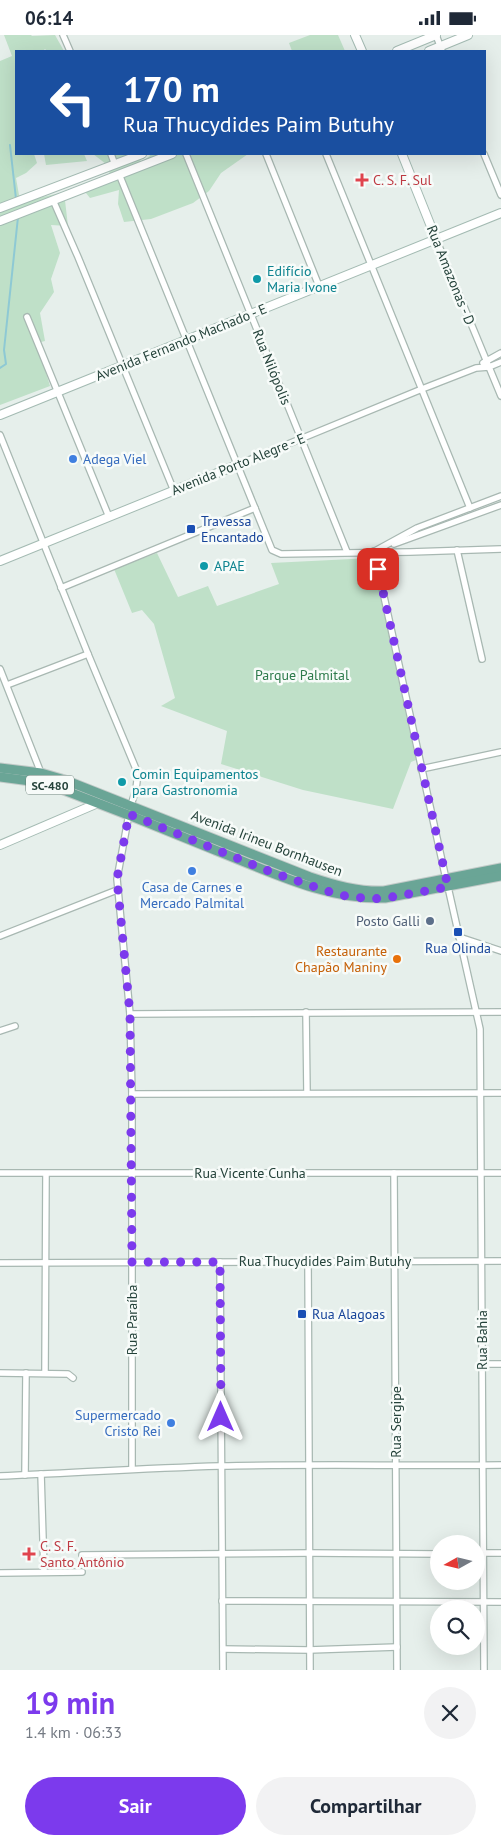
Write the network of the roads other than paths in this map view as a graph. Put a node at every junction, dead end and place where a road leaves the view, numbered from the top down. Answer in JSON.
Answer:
{"nodes":[{"id":1,"x":63,"y":35,"type":"edge"},
{"id":2,"x":355,"y":35,"type":"edge"},
{"id":3,"x":436,"y":35,"type":"edge"},
{"id":4,"x":468,"y":35,"type":"edge"},
{"id":5,"x":441,"y":49,"type":"edge"},
{"id":6,"x":70,"y":50,"type":"edge"},
{"id":7,"x":362,"y":50,"type":"edge"},
{"id":8,"x":399,"y":50,"type":"edge"},
{"id":9,"x":111,"y":155,"type":"edge"},
{"id":10,"x":140,"y":155,"type":"edge"},
{"id":11,"x":169,"y":155,"type":"edge"},
{"id":12,"x":186,"y":155,"type":"edge"},
{"id":13,"x":266,"y":155,"type":"edge"},
{"id":14,"x":326,"y":155,"type":"edge"},
{"id":15,"x":402,"y":155,"type":"edge"},
{"id":16,"x":484,"y":155,"type":"edge"},
{"id":17,"x":115,"y":165,"type":"junction"},
{"id":18,"x":119,"y":174,"type":"junction"},
{"id":19,"x":501,"y":195,"type":"edge"},
{"id":20,"x":53,"y":200,"type":"junction"},
{"id":21,"x":0,"y":208,"type":"edge"},
{"id":22,"x":501,"y":213,"type":"edge"},
{"id":23,"x":0,"y":221,"type":"edge"},
{"id":24,"x":436,"y":239,"type":"junction"},
{"id":25,"x":371,"y":265,"type":"junction"},
{"id":26,"x":319,"y":286,"type":"junction"},
{"id":27,"x":251,"y":314,"type":"junction"},
{"id":28,"x":27,"y":317,"type":"dead end"},
{"id":29,"x":186,"y":340,"type":"junction"},
{"id":30,"x":501,"y":353,"type":"edge"},
{"id":31,"x":486,"y":360,"type":"junction"},
{"id":32,"x":501,"y":362,"type":"edge"},
{"id":33,"x":123,"y":365,"type":"junction"},
{"id":34,"x":489,"y":367,"type":"junction"},
{"id":35,"x":476,"y":369,"type":"junction"},
{"id":36,"x":422,"y":389,"type":"junction"},
{"id":37,"x":57,"y":391,"type":"junction"},
{"id":38,"x":501,"y":396,"type":"edge"},
{"id":39,"x":0,"y":415,"type":"edge"},
{"id":40,"x":0,"y":435,"type":"edge"},
{"id":41,"x":301,"y":439,"type":"junction"},
{"id":42,"x":237,"y":465,"type":"junction"},
{"id":43,"x":174,"y":491,"type":"junction"},
{"id":44,"x":501,"y":496,"type":"edge"},
{"id":45,"x":501,"y":505,"type":"edge"},
{"id":46,"x":255,"y":508,"type":"junction"},
{"id":47,"x":470,"y":508,"type":"junction"},
{"id":48,"x":109,"y":517,"type":"junction"},
{"id":49,"x":408,"y":539,"type":"junction"},
{"id":50,"x":43,"y":543,"type":"junction"},
{"id":51,"x":501,"y":549,"type":"edge"},
{"id":52,"x":457,"y":550,"type":"junction"},
{"id":53,"x":374,"y":551,"type":"junction"},
{"id":54,"x":347,"y":552,"type":"junction"},
{"id":55,"x":410,"y":552,"type":"junction"},
{"id":56,"x":1,"y":558,"type":"edge"},
{"id":57,"x":61,"y":588,"type":"junction"},
{"id":58,"x":88,"y":654,"type":"junction"},
{"id":59,"x":482,"y":659,"type":"dead end"},
{"id":60,"x":0,"y":669,"type":"edge"},
{"id":61,"x":7,"y":685,"type":"junction"},
{"id":62,"x":501,"y":752,"type":"edge"},
{"id":63,"x":0,"y":767,"type":"edge"},
{"id":64,"x":421,"y":769,"type":"junction"},
{"id":65,"x":41,"y":773,"type":"junction"},
{"id":66,"x":0,"y":777,"type":"edge"},
{"id":67,"x":102,"y":794,"type":"junction"},
{"id":68,"x":98,"y":803,"type":"junction"},
{"id":69,"x":130,"y":810,"type":"junction"},
{"id":70,"x":0,"y":845,"type":"edge"},
{"id":71,"x":501,"y":868,"type":"edge"},
{"id":72,"x":501,"y":876,"type":"edge"},
{"id":73,"x":447,"y":883,"type":"junction"},
{"id":74,"x":117,"y":890,"type":"junction"},
{"id":75,"x":0,"y":936,"type":"edge"},
{"id":76,"x":459,"y":937,"type":"junction"},
{"id":77,"x":501,"y":951,"type":"edge"},
{"id":78,"x":475,"y":1011,"type":"junction"},
{"id":79,"x":306,"y":1012,"type":"junction"},
{"id":80,"x":501,"y":1012,"type":"edge"},
{"id":81,"x":130,"y":1014,"type":"junction"},
{"id":82,"x":15,"y":1026,"type":"dead end"},
{"id":83,"x":0,"y":1030,"type":"edge"},
{"id":84,"x":307,"y":1093,"type":"junction"},
{"id":85,"x":481,"y":1093,"type":"junction"},
{"id":86,"x":501,"y":1093,"type":"edge"},
{"id":87,"x":132,"y":1094,"type":"junction"},
{"id":88,"x":0,"y":1173,"type":"edge"},
{"id":89,"x":132,"y":1173,"type":"junction"},
{"id":90,"x":394,"y":1173,"type":"junction"},
{"id":91,"x":482,"y":1173,"type":"junction"},
{"id":92,"x":501,"y":1173,"type":"edge"},
{"id":93,"x":46,"y":1174,"type":"junction"},
{"id":94,"x":308,"y":1261,"type":"junction"},
{"id":95,"x":395,"y":1261,"type":"junction"},
{"id":96,"x":482,"y":1261,"type":"junction"},
{"id":97,"x":501,"y":1261,"type":"edge"},
{"id":98,"x":132,"y":1262,"type":"junction"},
{"id":99,"x":220,"y":1262,"type":"junction"},
{"id":100,"x":0,"y":1263,"type":"edge"},
{"id":101,"x":45,"y":1263,"type":"junction"},
{"id":102,"x":482,"y":1364,"type":"junction"},
{"id":103,"x":501,"y":1365,"type":"edge"},
{"id":104,"x":0,"y":1373,"type":"edge"},
{"id":105,"x":26,"y":1373,"type":"junction"},
{"id":106,"x":45,"y":1373,"type":"junction"},
{"id":107,"x":73,"y":1378,"type":"dead end"},
{"id":108,"x":309,"y":1465,"type":"junction"},
{"id":109,"x":396,"y":1465,"type":"junction"},
{"id":110,"x":483,"y":1465,"type":"junction"},
{"id":111,"x":501,"y":1465,"type":"edge"},
{"id":112,"x":222,"y":1466,"type":"junction"},
{"id":113,"x":132,"y":1469,"type":"junction"},
{"id":114,"x":42,"y":1474,"type":"junction"},
{"id":115,"x":25,"y":1475,"type":"junction"},
{"id":116,"x":0,"y":1476,"type":"edge"},
{"id":117,"x":484,"y":1535,"type":"edge"},
{"id":118,"x":222,"y":1553,"type":"junction"},
{"id":119,"x":310,"y":1553,"type":"junction"},
{"id":120,"x":430,"y":1553,"type":"edge"},
{"id":121,"x":485,"y":1553,"type":"edge"},
{"id":122,"x":501,"y":1553,"type":"edge"},
{"id":123,"x":397,"y":1554,"type":"junction"},
{"id":124,"x":82,"y":1555,"type":"dead end"},
{"id":125,"x":82,"y":1571,"type":"dead end"},
{"id":126,"x":44,"y":1572,"type":"junction"},
{"id":127,"x":0,"y":1573,"type":"edge"},
{"id":128,"x":222,"y":1601,"type":"junction"},
{"id":129,"x":311,"y":1602,"type":"junction"},
{"id":130,"x":397,"y":1602,"type":"junction"},
{"id":131,"x":430,"y":1602,"type":"edge"},
{"id":132,"x":485,"y":1602,"type":"edge"},
{"id":133,"x":501,"y":1602,"type":"edge"},
{"id":134,"x":397,"y":1647,"type":"junction"},
{"id":135,"x":223,"y":1649,"type":"junction"},
{"id":136,"x":309,"y":1649,"type":"junction"},
{"id":137,"x":484,"y":1655,"type":"edge"},
{"id":138,"x":223,"y":1670,"type":"edge"},
{"id":139,"x":310,"y":1670,"type":"edge"},
{"id":140,"x":397,"y":1670,"type":"edge"},
{"id":141,"x":484,"y":1670,"type":"edge"}],
"edges":[{"from":1,"to":6,"type":"street"},
{"from":2,"to":7,"type":"street"},
{"from":3,"to":5,"type":"street"},
{"from":3,"to":8,"type":"street"},
{"from":4,"to":5,"type":"street"},
{"from":9,"to":17,"type":"street"},
{"from":10,"to":17,"type":"street"},
{"from":11,"to":18,"type":"street"},
{"from":12,"to":27,"type":"street","name":"Rua Nilópolis"},
{"from":13,"to":26,"type":"street"},
{"from":14,"to":25,"type":"street"},
{"from":15,"to":24,"type":"street","name":"Rua Amazonas - D"},
{"from":16,"to":19,"type":"street"},
{"from":17,"to":21,"type":"street"},
{"from":18,"to":20,"type":"street"},
{"from":18,"to":29,"type":"street"},
{"from":20,"to":23,"type":"street"},
{"from":20,"to":33,"type":"street"},
{"from":22,"to":24,"type":"street","name":"Avenida Fernando Machado - E"},
{"from":24,"to":25,"type":"street","name":"Avenida Fernando Machado - E"},
{"from":24,"to":31,"type":"street","name":"Rua Amazonas - D"},
{"from":25,"to":26,"type":"street","name":"Avenida Fernando Machado - E"},
{"from":25,"to":36,"type":"street"},
{"from":26,"to":27,"type":"street","name":"Avenida Fernando Machado - E"},
{"from":27,"to":29,"type":"street","name":"Avenida Fernando Machado - E"},
{"from":27,"to":41,"type":"street","name":"Rua Nilópolis"},
{"from":28,"to":37,"type":"street"},
{"from":29,"to":33,"type":"street","name":"Avenida Fernando Machado - E"},
{"from":29,"to":42,"type":"street"},
{"from":30,"to":31,"type":"street","name":"Avenida Porto Alegre - E"},
{"from":31,"to":34,"type":"street","name":"Rua Amazonas - D"},
{"from":31,"to":35,"type":"street","name":"Avenida Porto Alegre - E"},
{"from":32,"to":34,"type":"street","name":"Avenida Porto Alegre - E"},
{"from":33,"to":37,"type":"street","name":"Avenida Fernando Machado - E"},
{"from":33,"to":43,"type":"street"},
{"from":34,"to":35,"type":"street","name":"Avenida Porto Alegre - E"},
{"from":34,"to":38,"type":"street","name":"Rua Amazonas - D"},
{"from":35,"to":36,"type":"street","name":"Avenida Porto Alegre - E"},
{"from":36,"to":41,"type":"street","name":"Avenida Porto Alegre - E"},
{"from":36,"to":47,"type":"street"},
{"from":37,"to":39,"type":"street","name":"Avenida Fernando Machado - E"},
{"from":37,"to":48,"type":"street"},
{"from":40,"to":50,"type":"street","name":"Rua Paraíba"},
{"from":41,"to":42,"type":"street","name":"Avenida Porto Alegre - E"},
{"from":41,"to":54,"type":"street","name":"Rua Nilópolis"},
{"from":42,"to":43,"type":"street","name":"Avenida Porto Alegre - E"},
{"from":42,"to":46,"type":"street"},
{"from":43,"to":48,"type":"street","name":"Avenida Porto Alegre - E"},
{"from":44,"to":47,"type":"street"},
{"from":45,"to":49,"type":"street"},
{"from":46,"to":54,"type":"street"},
{"from":46,"to":57,"type":"street"},
{"from":47,"to":53,"type":"street"},
{"from":48,"to":50,"type":"street","name":"Avenida Porto Alegre - E"},
{"from":49,"to":53,"type":"street"},
{"from":49,"to":55,"type":"street"},
{"from":50,"to":56,"type":"street","name":"Avenida Porto Alegre - E"},
{"from":50,"to":57,"type":"street","name":"Rua Paraíba"},
{"from":51,"to":52,"type":"street"},
{"from":52,"to":55,"type":"street"},
{"from":52,"to":59,"type":"street"},
{"from":53,"to":54,"type":"street"},
{"from":53,"to":55,"type":"street"},
{"from":53,"to":64,"type":"street"},
{"from":57,"to":58,"type":"street","name":"Rua Paraíba"},
{"from":58,"to":61,"type":"street"},
{"from":58,"to":69,"type":"street","name":"Rua Paraíba"},
{"from":60,"to":61,"type":"street"},
{"from":61,"to":65,"type":"street"},
{"from":62,"to":64,"type":"street"},
{"from":63,"to":65,"type":"main road","name":"Avenida Irineu Bornhausen","number":"SC-480"},
{"from":64,"to":73,"type":"street"},
{"from":65,"to":67,"type":"main road","name":"Avenida Irineu Bornhausen","number":"SC-480"},
{"from":66,"to":68,"type":"main road","name":"Avenida Irineu Bornhausen","number":"SC-480"},
{"from":67,"to":68,"type":"main road"},
{"from":67,"to":69,"type":"main road","name":"Avenida Irineu Bornhausen","number":"SC-480"},
{"from":68,"to":69,"type":"main road","name":"Avenida Irineu Bornhausen","number":"SC-480"},
{"from":68,"to":70,"type":"street"},
{"from":69,"to":73,"type":"main road","name":"Avenida Irineu Bornhausen","number":"SC-480"},
{"from":69,"to":74,"type":"street","name":"Rua Paraíba"},
{"from":71,"to":73,"type":"main road","name":"Avenida Irineu Bornhausen","number":"SC-480"},
{"from":72,"to":73,"type":"main road","name":"Avenida Irineu Bornhausen","number":"SC-480"},
{"from":73,"to":76,"type":"street"},
{"from":74,"to":75,"type":"street"},
{"from":74,"to":81,"type":"street","name":"Rua Paraíba"},
{"from":76,"to":77,"type":"street"},
{"from":76,"to":78,"type":"street"},
{"from":78,"to":79,"type":"street"},
{"from":78,"to":80,"type":"street"},
{"from":78,"to":85,"type":"street","name":"Rua Bahia"},
{"from":79,"to":81,"type":"street"},
{"from":79,"to":84,"type":"street"},
{"from":81,"to":87,"type":"street","name":"Rua Paraíba"},
{"from":82,"to":83,"type":"street"},
{"from":84,"to":85,"type":"street"},
{"from":84,"to":87,"type":"street"},
{"from":85,"to":86,"type":"street"},
{"from":85,"to":91,"type":"street","name":"Rua Bahia"},
{"from":87,"to":89,"type":"street","name":"Rua Paraíba"},
{"from":88,"to":93,"type":"street","name":"Rua Vicente Cunha"},
{"from":89,"to":90,"type":"street","name":"Rua Vicente Cunha"},
{"from":89,"to":93,"type":"street","name":"Rua Vicente Cunha"},
{"from":89,"to":98,"type":"street","name":"Rua Paraíba"},
{"from":90,"to":91,"type":"street","name":"Rua Vicente Cunha"},
{"from":90,"to":95,"type":"street","name":"Rua Sergipe"},
{"from":91,"to":92,"type":"street","name":"Rua Vicente Cunha"},
{"from":91,"to":96,"type":"street","name":"Rua Bahia"},
{"from":93,"to":101,"type":"street"},
{"from":94,"to":95,"type":"street","name":"Rua Thucydides Paim Butuhy"},
{"from":94,"to":99,"type":"street","name":"Rua Thucydides Paim Butuhy"},
{"from":94,"to":108,"type":"street"},
{"from":95,"to":96,"type":"street","name":"Rua Thucydides Paim Butuhy"},
{"from":95,"to":109,"type":"street","name":"Rua Sergipe"},
{"from":96,"to":97,"type":"street","name":"Rua Thucydides Paim Butuhy"},
{"from":96,"to":102,"type":"street","name":"Rua Bahia"},
{"from":98,"to":99,"type":"street","name":"Rua Thucydides Paim Butuhy"},
{"from":98,"to":101,"type":"street","name":"Rua Thucydides Paim Butuhy"},
{"from":98,"to":113,"type":"street","name":"Rua Paraíba"},
{"from":99,"to":112,"type":"street"},
{"from":100,"to":101,"type":"street","name":"Rua Thucydides Paim Butuhy"},
{"from":101,"to":106,"type":"street"},
{"from":102,"to":103,"type":"street"},
{"from":102,"to":110,"type":"street","name":"Rua Bahia"},
{"from":104,"to":105,"type":"street"},
{"from":105,"to":106,"type":"street"},
{"from":105,"to":115,"type":"street"},
{"from":106,"to":107,"type":"street"},
{"from":108,"to":109,"type":"street"},
{"from":108,"to":112,"type":"street"},
{"from":108,"to":119,"type":"street"},
{"from":109,"to":110,"type":"street"},
{"from":109,"to":123,"type":"street","name":"Rua Sergipe"},
{"from":110,"to":111,"type":"street"},
{"from":110,"to":117,"type":"street","name":"Rua Bahia"},
{"from":112,"to":113,"type":"street"},
{"from":112,"to":118,"type":"street"},
{"from":113,"to":114,"type":"street"},
{"from":114,"to":115,"type":"street"},
{"from":114,"to":126,"type":"street"},
{"from":115,"to":116,"type":"street"},
{"from":118,"to":119,"type":"street"},
{"from":118,"to":124,"type":"street"},
{"from":118,"to":128,"type":"street"},
{"from":119,"to":123,"type":"street"},
{"from":119,"to":129,"type":"street"},
{"from":120,"to":123,"type":"street"},
{"from":121,"to":122,"type":"street"},
{"from":123,"to":130,"type":"street","name":"Rua Sergipe"},
{"from":125,"to":126,"type":"street"},
{"from":126,"to":127,"type":"street"},
{"from":128,"to":129,"type":"street"},
{"from":128,"to":135,"type":"street"},
{"from":129,"to":130,"type":"street"},
{"from":129,"to":136,"type":"street"},
{"from":130,"to":131,"type":"street"},
{"from":130,"to":134,"type":"street","name":"Rua Sergipe"},
{"from":132,"to":133,"type":"street"},
{"from":134,"to":136,"type":"street"},
{"from":134,"to":140,"type":"street","name":"Rua Sergipe"},
{"from":135,"to":136,"type":"street"},
{"from":135,"to":138,"type":"street"},
{"from":136,"to":139,"type":"street"},
{"from":137,"to":141,"type":"street","name":"Rua Bahia"}]}
